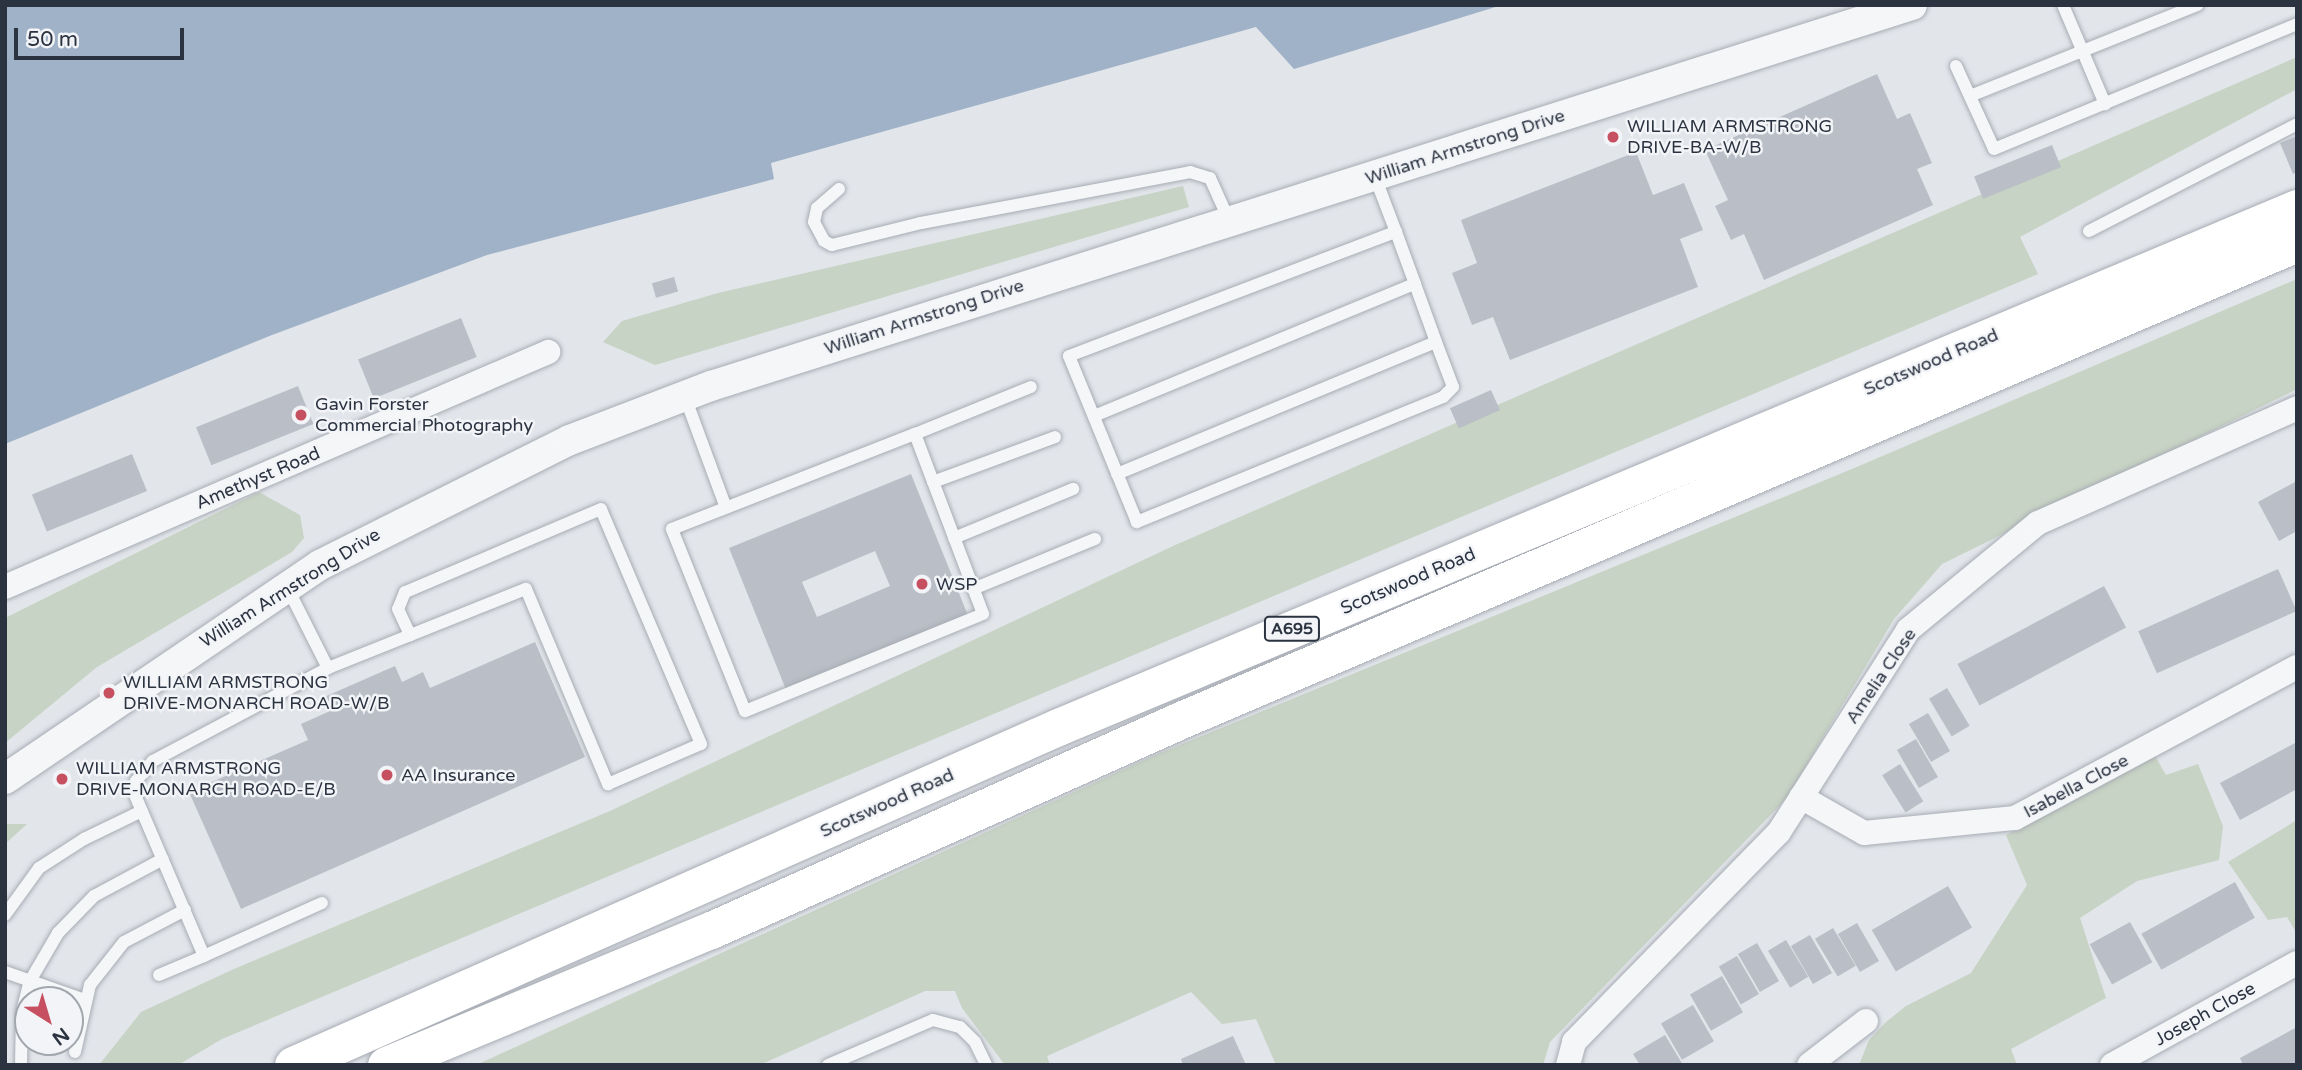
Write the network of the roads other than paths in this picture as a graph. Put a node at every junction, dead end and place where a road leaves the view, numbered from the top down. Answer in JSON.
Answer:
{"nodes":[{"id":1,"x":1912,"y":5,"type":"edge"},
{"id":2,"x":2063,"y":5,"type":"edge"},
{"id":3,"x":2197,"y":5,"type":"edge"},
{"id":4,"x":2297,"y":24,"type":"edge"},
{"id":5,"x":2081,"y":48,"type":"junction"},
{"id":6,"x":1956,"y":66,"type":"dead end"},
{"id":7,"x":1970,"y":96,"type":"junction"},
{"id":8,"x":2105,"y":104,"type":"junction"},
{"id":9,"x":2297,"y":124,"type":"edge"},
{"id":10,"x":1375,"y":177,"type":"junction"},
{"id":11,"x":839,"y":189,"type":"dead end"},
{"id":12,"x":2297,"y":208,"type":"edge"},
{"id":13,"x":1229,"y":220,"type":"junction"},
{"id":14,"x":2088,"y":231,"type":"dead end"},
{"id":15,"x":1396,"y":232,"type":"junction"},
{"id":16,"x":2297,"y":243,"type":"edge"},
{"id":17,"x":1415,"y":284,"type":"junction"},
{"id":18,"x":1436,"y":342,"type":"junction"},
{"id":19,"x":548,"y":352,"type":"dead end"},
{"id":20,"x":1031,"y":387,"type":"dead end"},
{"id":21,"x":684,"y":396,"type":"junction"},
{"id":22,"x":2297,"y":408,"type":"edge"},
{"id":23,"x":1094,"y":416,"type":"junction"},
{"id":24,"x":915,"y":434,"type":"junction"},
{"id":25,"x":1055,"y":437,"type":"dead end"},
{"id":26,"x":1117,"y":474,"type":"junction"},
{"id":27,"x":933,"y":482,"type":"junction"},
{"id":28,"x":1073,"y":489,"type":"dead end"},
{"id":29,"x":725,"y":505,"type":"junction"},
{"id":30,"x":954,"y":538,"type":"junction"},
{"id":31,"x":1095,"y":538,"type":"dead end"},
{"id":32,"x":5,"y":587,"type":"edge"},
{"id":33,"x":287,"y":587,"type":"junction"},
{"id":34,"x":973,"y":589,"type":"junction"},
{"id":35,"x":410,"y":635,"type":"junction"},
{"id":36,"x":2297,"y":667,"type":"edge"},
{"id":37,"x":328,"y":668,"type":"junction"},
{"id":38,"x":5,"y":779,"type":"edge"},
{"id":39,"x":1801,"y":797,"type":"junction"},
{"id":40,"x":142,"y":811,"type":"junction"},
{"id":41,"x":163,"y":859,"type":"junction"},
{"id":42,"x":322,"y":903,"type":"dead end"},
{"id":43,"x":185,"y":910,"type":"junction"},
{"id":44,"x":5,"y":915,"type":"edge"},
{"id":45,"x":204,"y":956,"type":"junction"},
{"id":46,"x":2297,"y":963,"type":"edge"},
{"id":47,"x":5,"y":972,"type":"edge"},
{"id":48,"x":159,"y":975,"type":"dead end"},
{"id":49,"x":30,"y":981,"type":"junction"},
{"id":50,"x":85,"y":1000,"type":"junction"},
{"id":51,"x":84,"y":1005,"type":"edge"},
{"id":52,"x":1866,"y":1021,"type":"dead end"},
{"id":53,"x":21,"y":1065,"type":"edge"},
{"id":54,"x":293,"y":1065,"type":"edge"},
{"id":55,"x":386,"y":1065,"type":"edge"},
{"id":56,"x":828,"y":1065,"type":"edge"},
{"id":57,"x":986,"y":1065,"type":"edge"},
{"id":58,"x":1568,"y":1065,"type":"edge"},
{"id":59,"x":1810,"y":1065,"type":"edge"},
{"id":60,"x":2112,"y":1065,"type":"edge"}],
"edges":[{"from":1,"to":10,"type":"street","name":"William Armstrong Drive"},
{"from":2,"to":5,"type":"lane"},
{"from":3,"to":5,"type":"lane"},
{"from":4,"to":8,"type":"lane"},
{"from":5,"to":7,"type":"lane"},
{"from":5,"to":8,"type":"lane"},
{"from":6,"to":7,"type":"lane"},
{"from":7,"to":8,"type":"lane"},
{"from":9,"to":14,"type":"lane"},
{"from":10,"to":13,"type":"street","name":"William Armstrong Drive"},
{"from":10,"to":15,"type":"lane"},
{"from":11,"to":13,"type":"lane"},
{"from":12,"to":54,"type":"main road","name":"Scotswood Road","number":"A695"},
{"from":13,"to":21,"type":"street","name":"William Armstrong Drive"},
{"from":15,"to":17,"type":"lane"},
{"from":15,"to":23,"type":"lane"},
{"from":16,"to":55,"type":"main road","name":"Scotswood Road","number":"A695"},
{"from":17,"to":18,"type":"lane"},
{"from":17,"to":23,"type":"lane"},
{"from":18,"to":26,"type":"lane"},
{"from":18,"to":26,"type":"lane"},
{"from":19,"to":32,"type":"street","name":"Amethyst Road"},
{"from":20,"to":24,"type":"lane"},
{"from":21,"to":29,"type":"lane"},
{"from":21,"to":33,"type":"street","name":"William Armstrong Drive"},
{"from":22,"to":39,"type":"street","name":"Amelia Close"},
{"from":23,"to":26,"type":"lane"},
{"from":24,"to":27,"type":"lane"},
{"from":24,"to":29,"type":"lane"},
{"from":25,"to":27,"type":"lane"},
{"from":27,"to":30,"type":"lane"},
{"from":28,"to":30,"type":"lane"},
{"from":29,"to":34,"type":"lane"},
{"from":30,"to":34,"type":"lane"},
{"from":31,"to":34,"type":"lane"},
{"from":33,"to":37,"type":"lane"},
{"from":33,"to":38,"type":"street","name":"William Armstrong Drive"},
{"from":35,"to":35,"type":"lane"},
{"from":35,"to":37,"type":"lane"},
{"from":36,"to":39,"type":"street","name":"Isabella Close"},
{"from":37,"to":40,"type":"lane"},
{"from":39,"to":58,"type":"street","name":"Amelia Close"},
{"from":40,"to":41,"type":"lane"},
{"from":40,"to":44,"type":"lane"},
{"from":41,"to":43,"type":"lane"},
{"from":41,"to":49,"type":"lane"},
{"from":42,"to":45,"type":"lane"},
{"from":43,"to":45,"type":"lane"},
{"from":43,"to":50,"type":"lane"},
{"from":45,"to":48,"type":"lane"},
{"from":46,"to":60,"type":"street","name":"Joseph Close"},
{"from":47,"to":49,"type":"lane"},
{"from":49,"to":50,"type":"lane"},
{"from":49,"to":53,"type":"lane"},
{"from":50,"to":51,"type":"lane"},
{"from":52,"to":59,"type":"street"},
{"from":56,"to":57,"type":"lane"}]}
